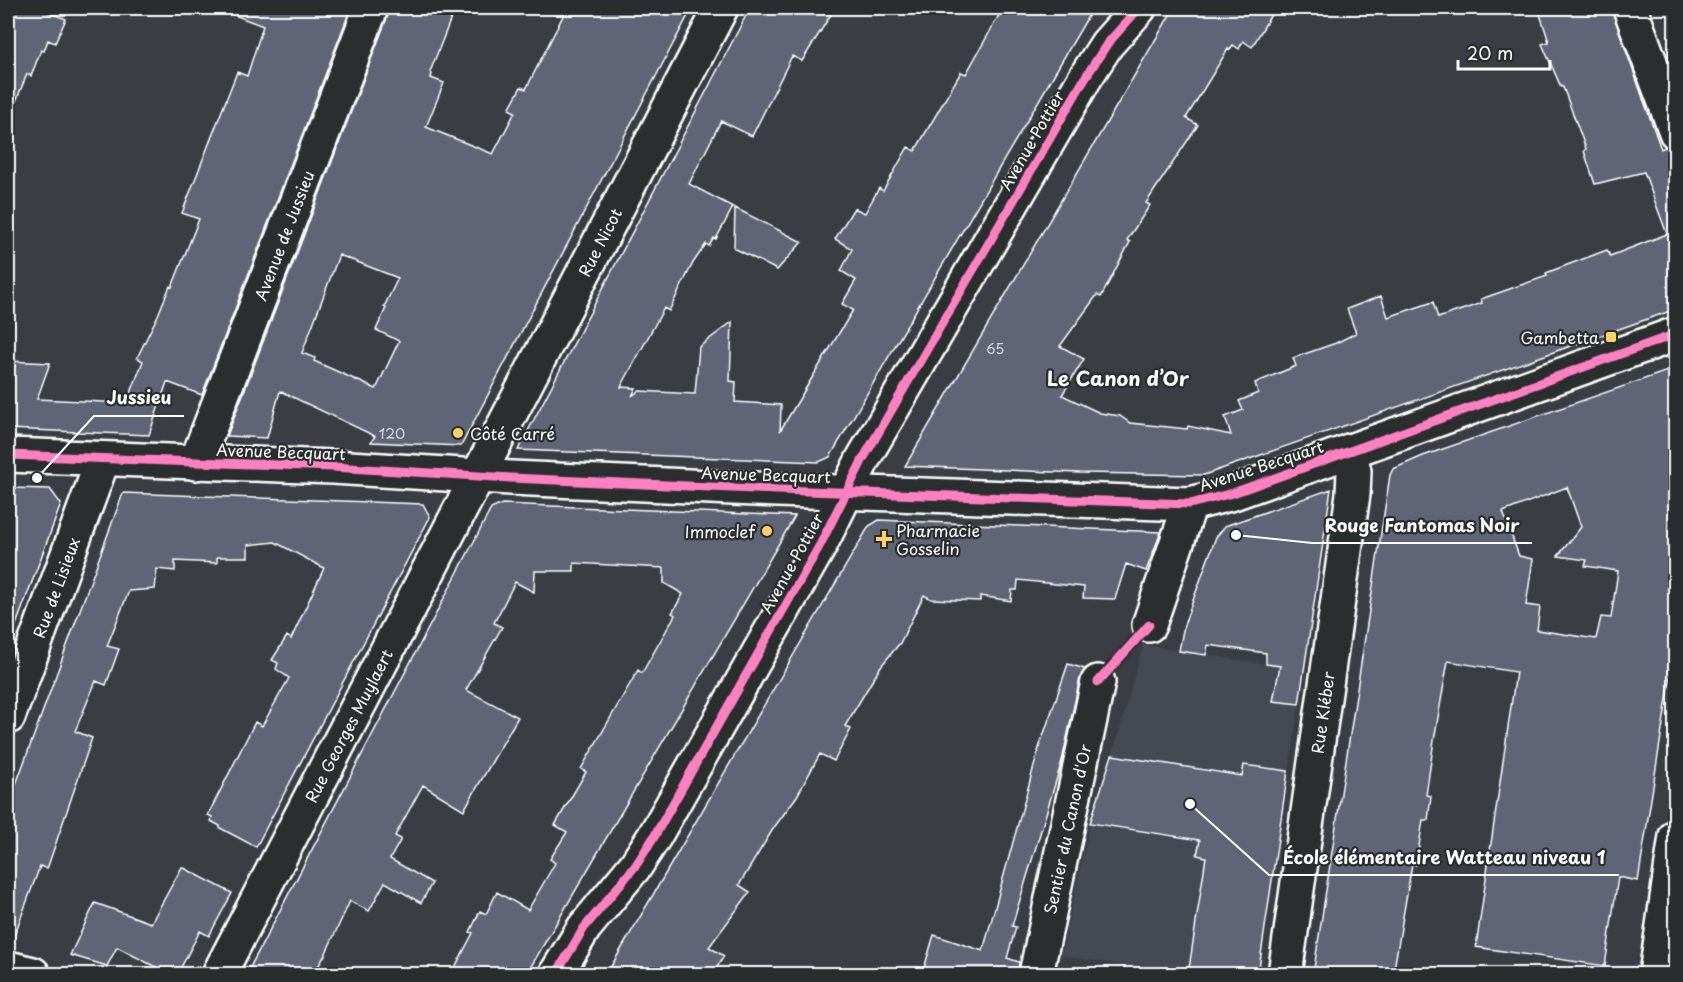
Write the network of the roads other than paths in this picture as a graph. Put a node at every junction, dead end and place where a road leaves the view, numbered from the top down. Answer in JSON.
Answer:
{"nodes":[{"id":1,"x":371,"y":8,"type":"edge"},
{"id":2,"x":721,"y":8,"type":"edge"},
{"id":3,"x":1139,"y":8,"type":"edge"},
{"id":4,"x":1630,"y":8,"type":"edge"},
{"id":5,"x":1676,"y":132,"type":"edge"},
{"id":6,"x":1676,"y":334,"type":"edge"},
{"id":7,"x":1349,"y":451,"type":"junction"},
{"id":8,"x":8,"y":455,"type":"edge"},
{"id":9,"x":103,"y":459,"type":"junction"},
{"id":10,"x":196,"y":463,"type":"junction"},
{"id":11,"x":478,"y":476,"type":"junction"},
{"id":12,"x":846,"y":491,"type":"junction"},
{"id":13,"x":1190,"y":504,"type":"junction"},
{"id":14,"x":1149,"y":626,"type":"dead end"},
{"id":15,"x":1098,"y":682,"type":"dead end"},
{"id":16,"x":8,"y":717,"type":"edge"},
{"id":17,"x":1676,"y":836,"type":"edge"},
{"id":18,"x":1663,"y":963,"type":"edge"},
{"id":19,"x":8,"y":968,"type":"edge"},
{"id":20,"x":33,"y":975,"type":"edge"},
{"id":21,"x":219,"y":975,"type":"edge"},
{"id":22,"x":556,"y":975,"type":"edge"},
{"id":23,"x":1036,"y":975,"type":"edge"},
{"id":24,"x":1285,"y":975,"type":"edge"}],
"edges":[{"from":1,"to":10,"type":"street","name":"Avenue de Jussieu"},
{"from":2,"to":11,"type":"street","name":"Rue Nicot"},
{"from":3,"to":12,"type":"street","name":"Avenue Pottier"},
{"from":4,"to":5,"type":"street"},
{"from":6,"to":7,"type":"street","name":"Avenue Becquart"},
{"from":7,"to":13,"type":"street","name":"Avenue Becquart"},
{"from":7,"to":24,"type":"street","name":"Rue Kléber"},
{"from":8,"to":9,"type":"street","name":"Avenue Becquart"},
{"from":9,"to":10,"type":"street","name":"Avenue Becquart"},
{"from":9,"to":16,"type":"street","name":"Rue de Lisieux"},
{"from":10,"to":11,"type":"street","name":"Avenue Becquart"},
{"from":11,"to":12,"type":"street","name":"Avenue Becquart"},
{"from":11,"to":21,"type":"street","name":"Rue Georges Muylaert"},
{"from":12,"to":13,"type":"street","name":"Avenue Becquart"},
{"from":12,"to":22,"type":"street","name":"Avenue Pottier"},
{"from":13,"to":14,"type":"street"},
{"from":15,"to":23,"type":"street","name":"Sentier du Canon d'Or"},
{"from":17,"to":18,"type":"street"},
{"from":19,"to":20,"type":"street"}]}
